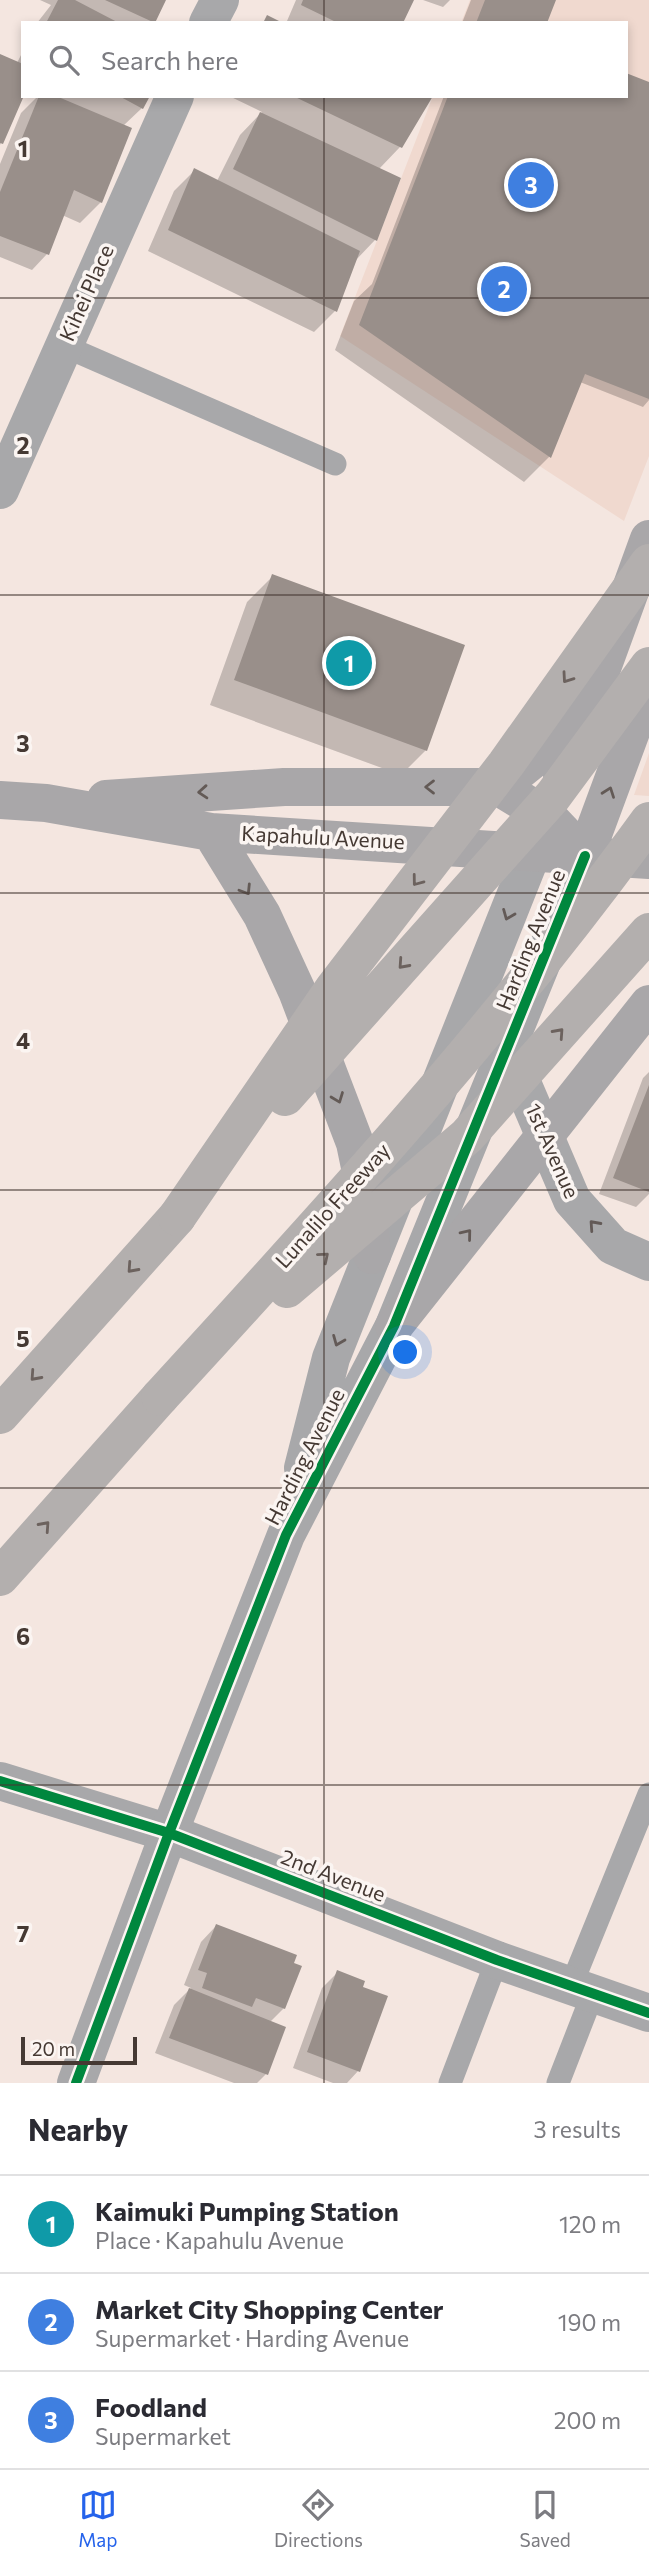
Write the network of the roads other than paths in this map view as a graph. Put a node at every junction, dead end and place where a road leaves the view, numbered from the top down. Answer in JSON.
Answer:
{"nodes":[{"id":1,"x":220,"y":0,"type":"edge"},
{"id":2,"x":209,"y":21,"type":"edge"},
{"id":3,"x":174,"y":98,"type":"edge"},
{"id":4,"x":64,"y":346,"type":"junction"},
{"id":5,"x":335,"y":464,"type":"dead end"},
{"id":6,"x":0,"y":490,"type":"edge"},
{"id":7,"x":649,"y":539,"type":"edge"},
{"id":8,"x":649,"y":563,"type":"edge"},
{"id":9,"x":649,"y":666,"type":"edge"},
{"id":10,"x":649,"y":683,"type":"edge"},
{"id":11,"x":583,"y":719,"type":"junction"},
{"id":12,"x":499,"y":787,"type":"junction"},
{"id":13,"x":0,"y":800,"type":"edge"},
{"id":14,"x":46,"y":803,"type":"junction"},
{"id":15,"x":548,"y":817,"type":"junction"},
{"id":16,"x":649,"y":821,"type":"edge"},
{"id":17,"x":211,"y":832,"type":"junction"},
{"id":18,"x":533,"y":851,"type":"junction"},
{"id":19,"x":586,"y":856,"type":"junction"},
{"id":20,"x":649,"y":860,"type":"edge"},
{"id":21,"x":649,"y":932,"type":"edge"},
{"id":22,"x":649,"y":1004,"type":"edge"},
{"id":23,"x":508,"y":1048,"type":"junction"},
{"id":24,"x":545,"y":1138,"type":"junction"},
{"id":25,"x":177,"y":1217,"type":"junction"},
{"id":26,"x":372,"y":1255,"type":"junction"},
{"id":27,"x":649,"y":1262,"type":"edge"},
{"id":28,"x":394,"y":1326,"type":"junction"},
{"id":29,"x":160,"y":1396,"type":"junction"},
{"id":30,"x":0,"y":1415,"type":"edge"},
{"id":31,"x":286,"y":1535,"type":"junction"},
{"id":32,"x":0,"y":1577,"type":"edge"},
{"id":33,"x":0,"y":1781,"type":"edge"},
{"id":34,"x":649,"y":1794,"type":"edge"},
{"id":35,"x":169,"y":1833,"type":"junction"},
{"id":36,"x":497,"y":1960,"type":"junction"},
{"id":37,"x":582,"y":1990,"type":"junction"},
{"id":38,"x":649,"y":2013,"type":"edge"},
{"id":39,"x":76,"y":2083,"type":"edge"},
{"id":40,"x":450,"y":2083,"type":"edge"},
{"id":41,"x":558,"y":2083,"type":"edge"}],
"edges":[{"from":1,"to":2,"type":"street"},
{"from":3,"to":4,"type":"street","name":"Kihei Place"},
{"from":4,"to":5,"type":"lane"},
{"from":4,"to":6,"type":"street","name":"Kihei Place"},
{"from":7,"to":11,"type":"main road","name":"Harding Avenue"},
{"from":8,"to":25,"type":"highway","one_way":true,"bridge":true},
{"from":9,"to":25,"type":"highway","one_way":true,"bridge":true},
{"from":19,"to":10,"type":"main road","name":"Harding Avenue","one_way":true},
{"from":11,"to":12,"type":"main road"},
{"from":11,"to":15,"type":"main road","name":"Harding Avenue"},
{"from":12,"to":14,"type":"main road","one_way":true},
{"from":12,"to":15,"type":"main road"},
{"from":13,"to":14,"type":"main road","name":"Kapahulu Avenue"},
{"from":14,"to":17,"type":"main road","name":"Kapahulu Avenue"},
{"from":15,"to":18,"type":"main road","name":"Harding Avenue"},
{"from":15,"to":19,"type":"main road"},
{"from":16,"to":29,"type":"highway","name":"Lunalilo Freeway","bridge":true},
{"from":17,"to":18,"type":"main road","name":"Kapahulu Avenue"},
{"from":17,"to":26,"type":"main road","one_way":true},
{"from":18,"to":19,"type":"main road","name":"Kapahulu Avenue"},
{"from":18,"to":26,"type":"street","name":"Harding Avenue","one_way":true},
{"from":19,"to":20,"type":"main road","name":"Kapahulu Avenue"},
{"from":19,"to":23,"type":"street","name":"Harding Avenue"},
{"from":29,"to":21,"type":"highway","one_way":true,"bridge":true},
{"from":22,"to":24,"type":"main road"},
{"from":23,"to":24,"type":"street","name":"1st Avenue"},
{"from":23,"to":28,"type":"street","name":"Harding Avenue"},
{"from":27,"to":24,"type":"street","name":"1st Avenue","one_way":true},
{"from":28,"to":24,"type":"main road","one_way":true},
{"from":25,"to":30,"type":"highway","one_way":true},
{"from":26,"to":31,"type":"street","name":"Harding Avenue","one_way":true},
{"from":28,"to":31,"type":"street","name":"Harding Avenue"},
{"from":32,"to":29,"type":"highway","name":"Lunalilo Freeway","one_way":true},
{"from":31,"to":35,"type":"street","name":"Harding Avenue"},
{"from":33,"to":35,"type":"street","name":"2nd Avenue"},
{"from":34,"to":37,"type":"lane"},
{"from":35,"to":36,"type":"street","name":"2nd Avenue"},
{"from":35,"to":39,"type":"street","name":"Harding Avenue"},
{"from":36,"to":37,"type":"street","name":"2nd Avenue"},
{"from":36,"to":40,"type":"lane"},
{"from":37,"to":38,"type":"street","name":"2nd Avenue"},
{"from":37,"to":41,"type":"lane"}]}
